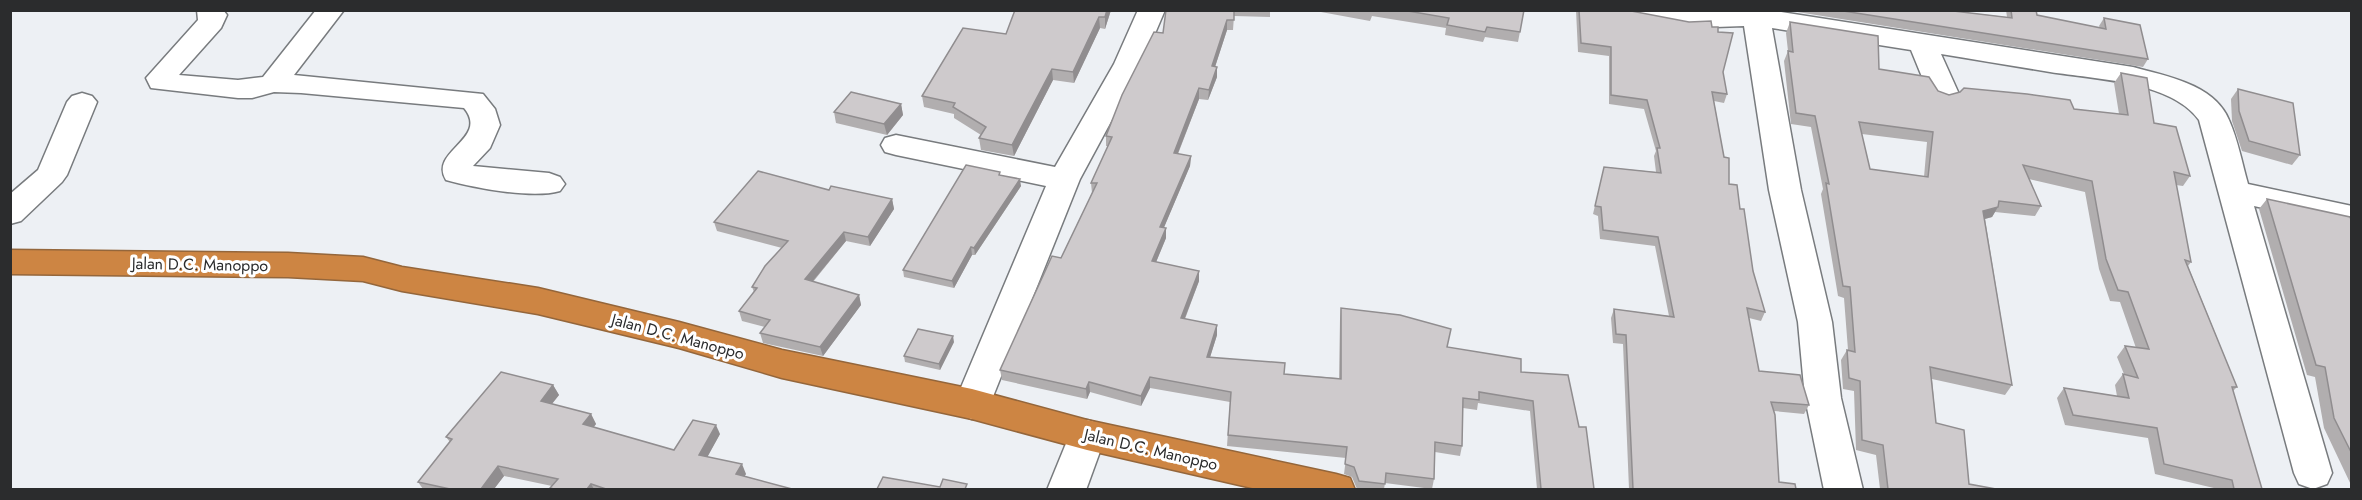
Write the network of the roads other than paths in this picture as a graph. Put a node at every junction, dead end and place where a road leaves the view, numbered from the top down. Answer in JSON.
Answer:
{"nodes":[{"id":1,"x":210,"y":10,"type":"edge"},
{"id":2,"x":331,"y":10,"type":"edge"},
{"id":3,"x":1152,"y":10,"type":"edge"},
{"id":4,"x":1630,"y":10,"type":"edge"},
{"id":5,"x":1756,"y":14,"type":"edge"},
{"id":6,"x":1922,"y":43,"type":"junction"},
{"id":7,"x":273,"y":83,"type":"junction"},
{"id":8,"x":1944,"y":94,"type":"edge"},
{"id":9,"x":82,"y":102,"type":"dead end"},
{"id":10,"x":896,"y":145,"type":"dead end"},
{"id":11,"x":1064,"y":179,"type":"junction"},
{"id":12,"x":549,"y":184,"type":"dead end"},
{"id":13,"x":2233,"y":191,"type":"junction"},
{"id":14,"x":10,"y":213,"type":"edge"},
{"id":15,"x":2352,"y":218,"type":"edge"},
{"id":16,"x":10,"y":262,"type":"edge"},
{"id":17,"x":972,"y":404,"type":"junction"},
{"id":18,"x":1087,"y":435,"type":"junction"},
{"id":19,"x":2313,"y":473,"type":"dead end"},
{"id":20,"x":1066,"y":489,"type":"edge"},
{"id":21,"x":1336,"y":489,"type":"edge"},
{"id":22,"x":1844,"y":489,"type":"edge"}],
"edges":[{"from":1,"to":7,"type":"street"},
{"from":2,"to":7,"type":"street"},
{"from":3,"to":11,"type":"street"},
{"from":4,"to":5,"type":"street"},
{"from":5,"to":6,"type":"street"},
{"from":5,"to":22,"type":"street"},
{"from":6,"to":8,"type":"street"},
{"from":6,"to":13,"type":"street"},
{"from":7,"to":12,"type":"street"},
{"from":9,"to":14,"type":"street"},
{"from":10,"to":11,"type":"street"},
{"from":11,"to":17,"type":"street"},
{"from":13,"to":15,"type":"street"},
{"from":13,"to":19,"type":"street"},
{"from":16,"to":17,"type":"highway","name":"Jalan D.C. Manoppo"},
{"from":17,"to":18,"type":"highway","name":"Jalan D.C. Manoppo"},
{"from":18,"to":20,"type":"street"},
{"from":18,"to":21,"type":"highway","name":"Jalan D.C. Manoppo"}]}
